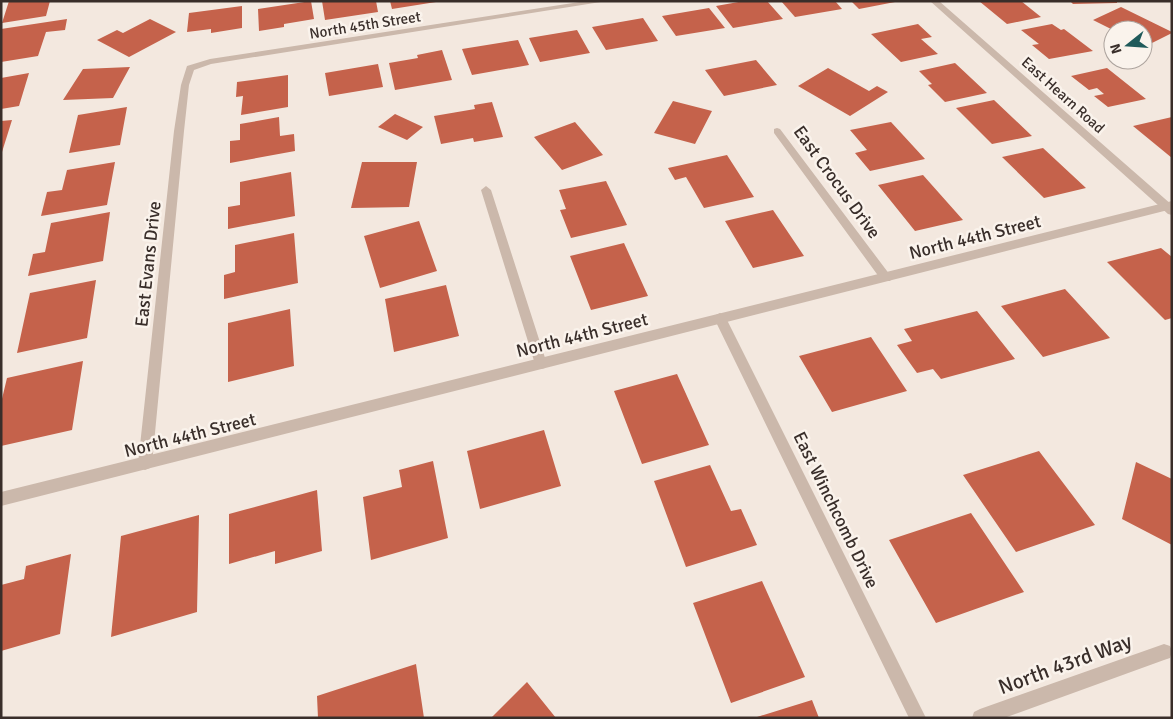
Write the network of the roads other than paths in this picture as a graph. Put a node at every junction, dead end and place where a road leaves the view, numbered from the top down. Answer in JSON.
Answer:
{"nodes":[{"id":1,"x":603,"y":1,"type":"edge"},
{"id":2,"x":934,"y":1,"type":"edge"},
{"id":3,"x":190,"y":68,"type":"joint"},
{"id":4,"x":777,"y":131,"type":"dead end"},
{"id":5,"x":486,"y":190,"type":"dead end"},
{"id":6,"x":1170,"y":208,"type":"edge"},
{"id":7,"x":886,"y":278,"type":"junction"},
{"id":8,"x":720,"y":318,"type":"junction"},
{"id":9,"x":541,"y":364,"type":"junction"},
{"id":10,"x":145,"y":464,"type":"junction"},
{"id":11,"x":1,"y":499,"type":"edge"},
{"id":12,"x":1164,"y":652,"type":"dead end"},
{"id":13,"x":918,"y":718,"type":"edge"},
{"id":14,"x":980,"y":718,"type":"edge"}],
"edges":[{"from":1,"to":3,"type":"street","name":"North 45th Street"},
{"from":2,"to":6,"type":"street","name":"East Hearn Road"},
{"from":3,"to":10,"type":"street","name":"East Evans Drive"},
{"from":4,"to":7,"type":"street","name":"East Crocus Drive"},
{"from":5,"to":9,"type":"street"},
{"from":6,"to":7,"type":"street","name":"North 44th Street"},
{"from":7,"to":8,"type":"street","name":"North 44th Street"},
{"from":8,"to":9,"type":"street","name":"North 44th Street"},
{"from":8,"to":13,"type":"street","name":"East Winchcomb Drive"},
{"from":9,"to":10,"type":"street","name":"North 44th Street"},
{"from":10,"to":11,"type":"street","name":"North 44th Street"},
{"from":12,"to":14,"type":"street","name":"North 43rd Way"}]}
